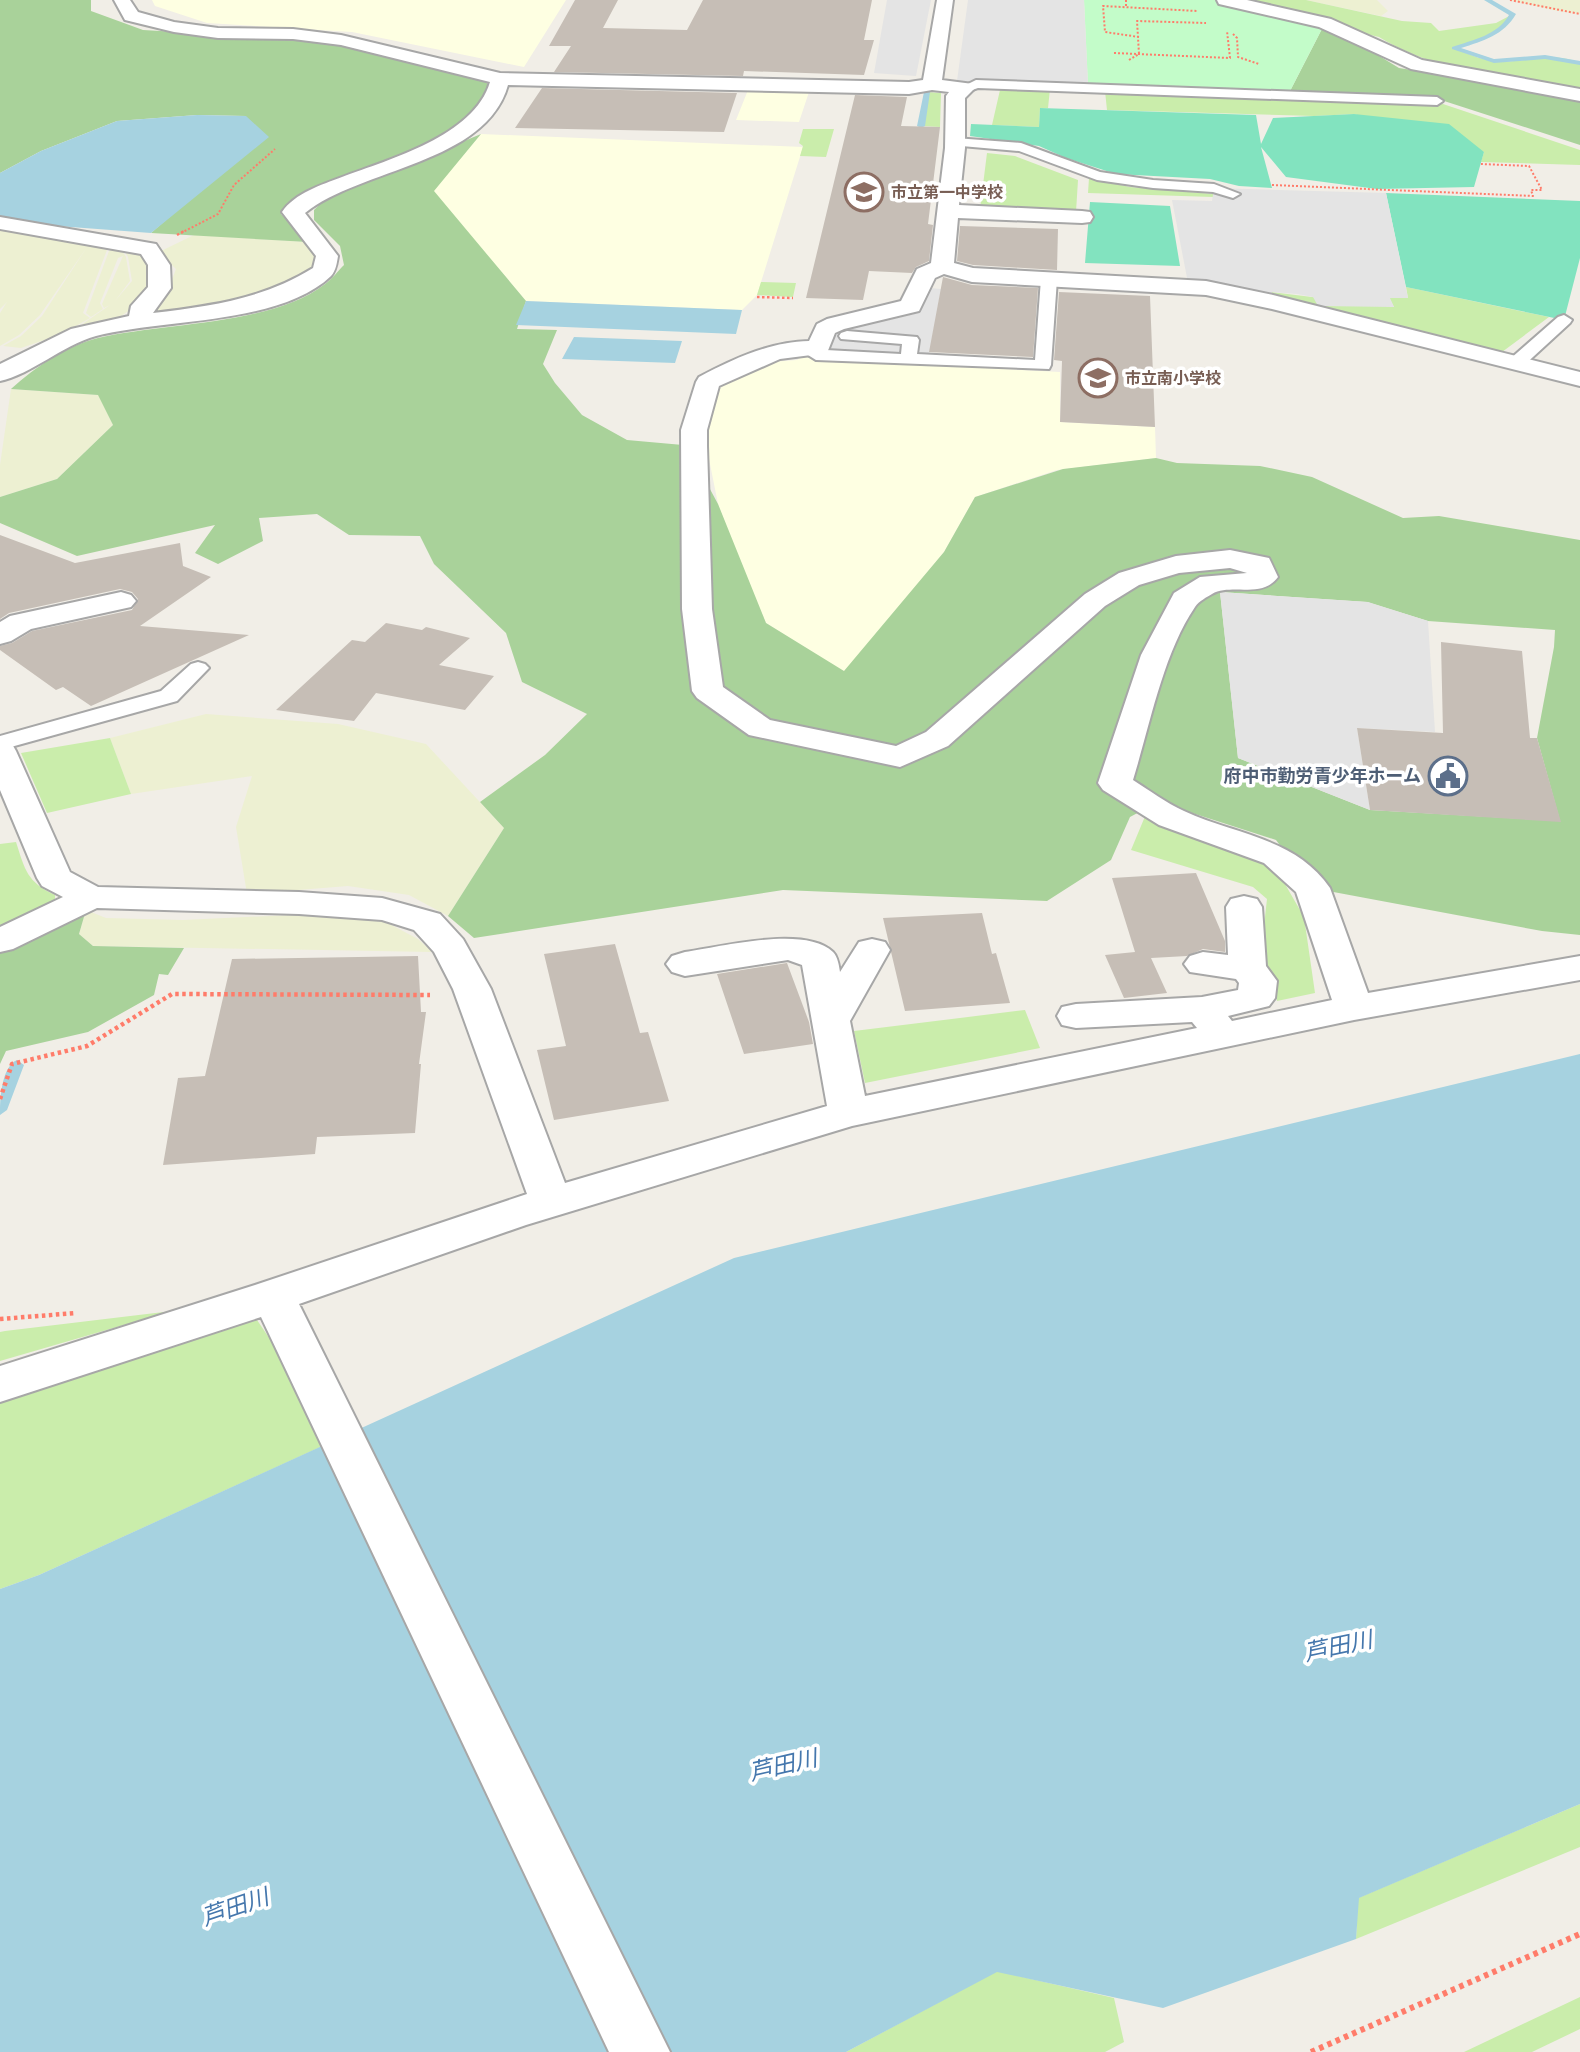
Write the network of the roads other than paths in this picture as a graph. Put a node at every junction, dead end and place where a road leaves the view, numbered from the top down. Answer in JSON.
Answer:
{"nodes":[{"id":1,"x":122,"y":0,"type":"edge"},
{"id":2,"x":945,"y":0,"type":"edge"},
{"id":3,"x":1225,"y":0,"type":"edge"},
{"id":4,"x":500,"y":79,"type":"junction"},
{"id":5,"x":932,"y":84,"type":"junction"},
{"id":6,"x":965,"y":88,"type":"junction"},
{"id":7,"x":1580,"y":95,"type":"edge"},
{"id":8,"x":1437,"y":101,"type":"dead end"},
{"id":9,"x":955,"y":142,"type":"junction"},
{"id":10,"x":1233,"y":194,"type":"dead end"},
{"id":11,"x":949,"y":211,"type":"junction"},
{"id":12,"x":1082,"y":217,"type":"dead end"},
{"id":13,"x":0,"y":223,"type":"edge"},
{"id":14,"x":942,"y":267,"type":"junction"},
{"id":15,"x":1049,"y":279,"type":"junction"},
{"id":16,"x":1564,"y":320,"type":"dead end"},
{"id":17,"x":139,"y":321,"type":"junction"},
{"id":18,"x":847,"y":336,"type":"dead end"},
{"id":19,"x":818,"y":348,"type":"junction"},
{"id":20,"x":908,"y":359,"type":"junction"},
{"id":21,"x":1516,"y":363,"type":"junction"},
{"id":22,"x":0,"y":374,"type":"edge"},
{"id":23,"x":1580,"y":379,"type":"edge"},
{"id":24,"x":121,"y":601,"type":"dead end"},
{"id":25,"x":0,"y":635,"type":"edge"},
{"id":26,"x":198,"y":668,"type":"dead end"},
{"id":27,"x":0,"y":743,"type":"edge"},
{"id":28,"x":0,"y":751,"type":"edge"},
{"id":29,"x":91,"y":897,"type":"junction"},
{"id":30,"x":1244,"y":907,"type":"dead end"},
{"id":31,"x":0,"y":942,"type":"edge"},
{"id":32,"x":872,"y":950,"type":"dead end"},
{"id":33,"x":685,"y":964,"type":"dead end"},
{"id":34,"x":1203,"y":964,"type":"dead end"},
{"id":35,"x":1580,"y":968,"type":"edge"},
{"id":36,"x":1247,"y":969,"type":"junction"},
{"id":37,"x":1354,"y":1008,"type":"junction"},
{"id":38,"x":1076,"y":1016,"type":"dead end"},
{"id":39,"x":831,"y":1020,"type":"junction"},
{"id":40,"x":1212,"y":1022,"type":"junction"},
{"id":41,"x":848,"y":1113,"type":"junction"},
{"id":42,"x":551,"y":1202,"type":"junction"},
{"id":43,"x":280,"y":1310,"type":"junction"},
{"id":44,"x":0,"y":1384,"type":"edge"},
{"id":45,"x":640,"y":2052,"type":"edge"}],
"edges":[{"from":1,"to":4,"type":"street"},
{"from":2,"to":5,"type":"street"},
{"from":3,"to":7,"type":"street"},
{"from":4,"to":5,"type":"street"},
{"from":4,"to":17,"type":"street"},
{"from":5,"to":6,"type":"street"},
{"from":6,"to":8,"type":"lane"},
{"from":6,"to":9,"type":"street"},
{"from":9,"to":10,"type":"lane"},
{"from":9,"to":11,"type":"street"},
{"from":11,"to":12,"type":"street"},
{"from":11,"to":14,"type":"street"},
{"from":13,"to":17,"type":"street"},
{"from":14,"to":15,"type":"street"},
{"from":14,"to":19,"type":"street"},
{"from":15,"to":20,"type":"lane"},
{"from":15,"to":21,"type":"street"},
{"from":16,"to":21,"type":"lane"},
{"from":17,"to":22,"type":"street"},
{"from":18,"to":20,"type":"lane"},
{"from":19,"to":20,"type":"lane"},
{"from":19,"to":37,"type":"street"},
{"from":21,"to":23,"type":"street"},
{"from":24,"to":25,"type":"street"},
{"from":26,"to":27,"type":"lane"},
{"from":28,"to":29,"type":"street"},
{"from":29,"to":31,"type":"street"},
{"from":29,"to":42,"type":"street"},
{"from":30,"to":36,"type":"street"},
{"from":32,"to":39,"type":"street"},
{"from":33,"to":39,"type":"street"},
{"from":34,"to":36,"type":"street"},
{"from":35,"to":37,"type":"street"},
{"from":36,"to":40,"type":"street"},
{"from":37,"to":40,"type":"street"},
{"from":38,"to":40,"type":"street"},
{"from":39,"to":41,"type":"street"},
{"from":40,"to":41,"type":"street"},
{"from":41,"to":42,"type":"street"},
{"from":42,"to":43,"type":"street"},
{"from":43,"to":44,"type":"street"},
{"from":43,"to":45,"type":"street"}]}
